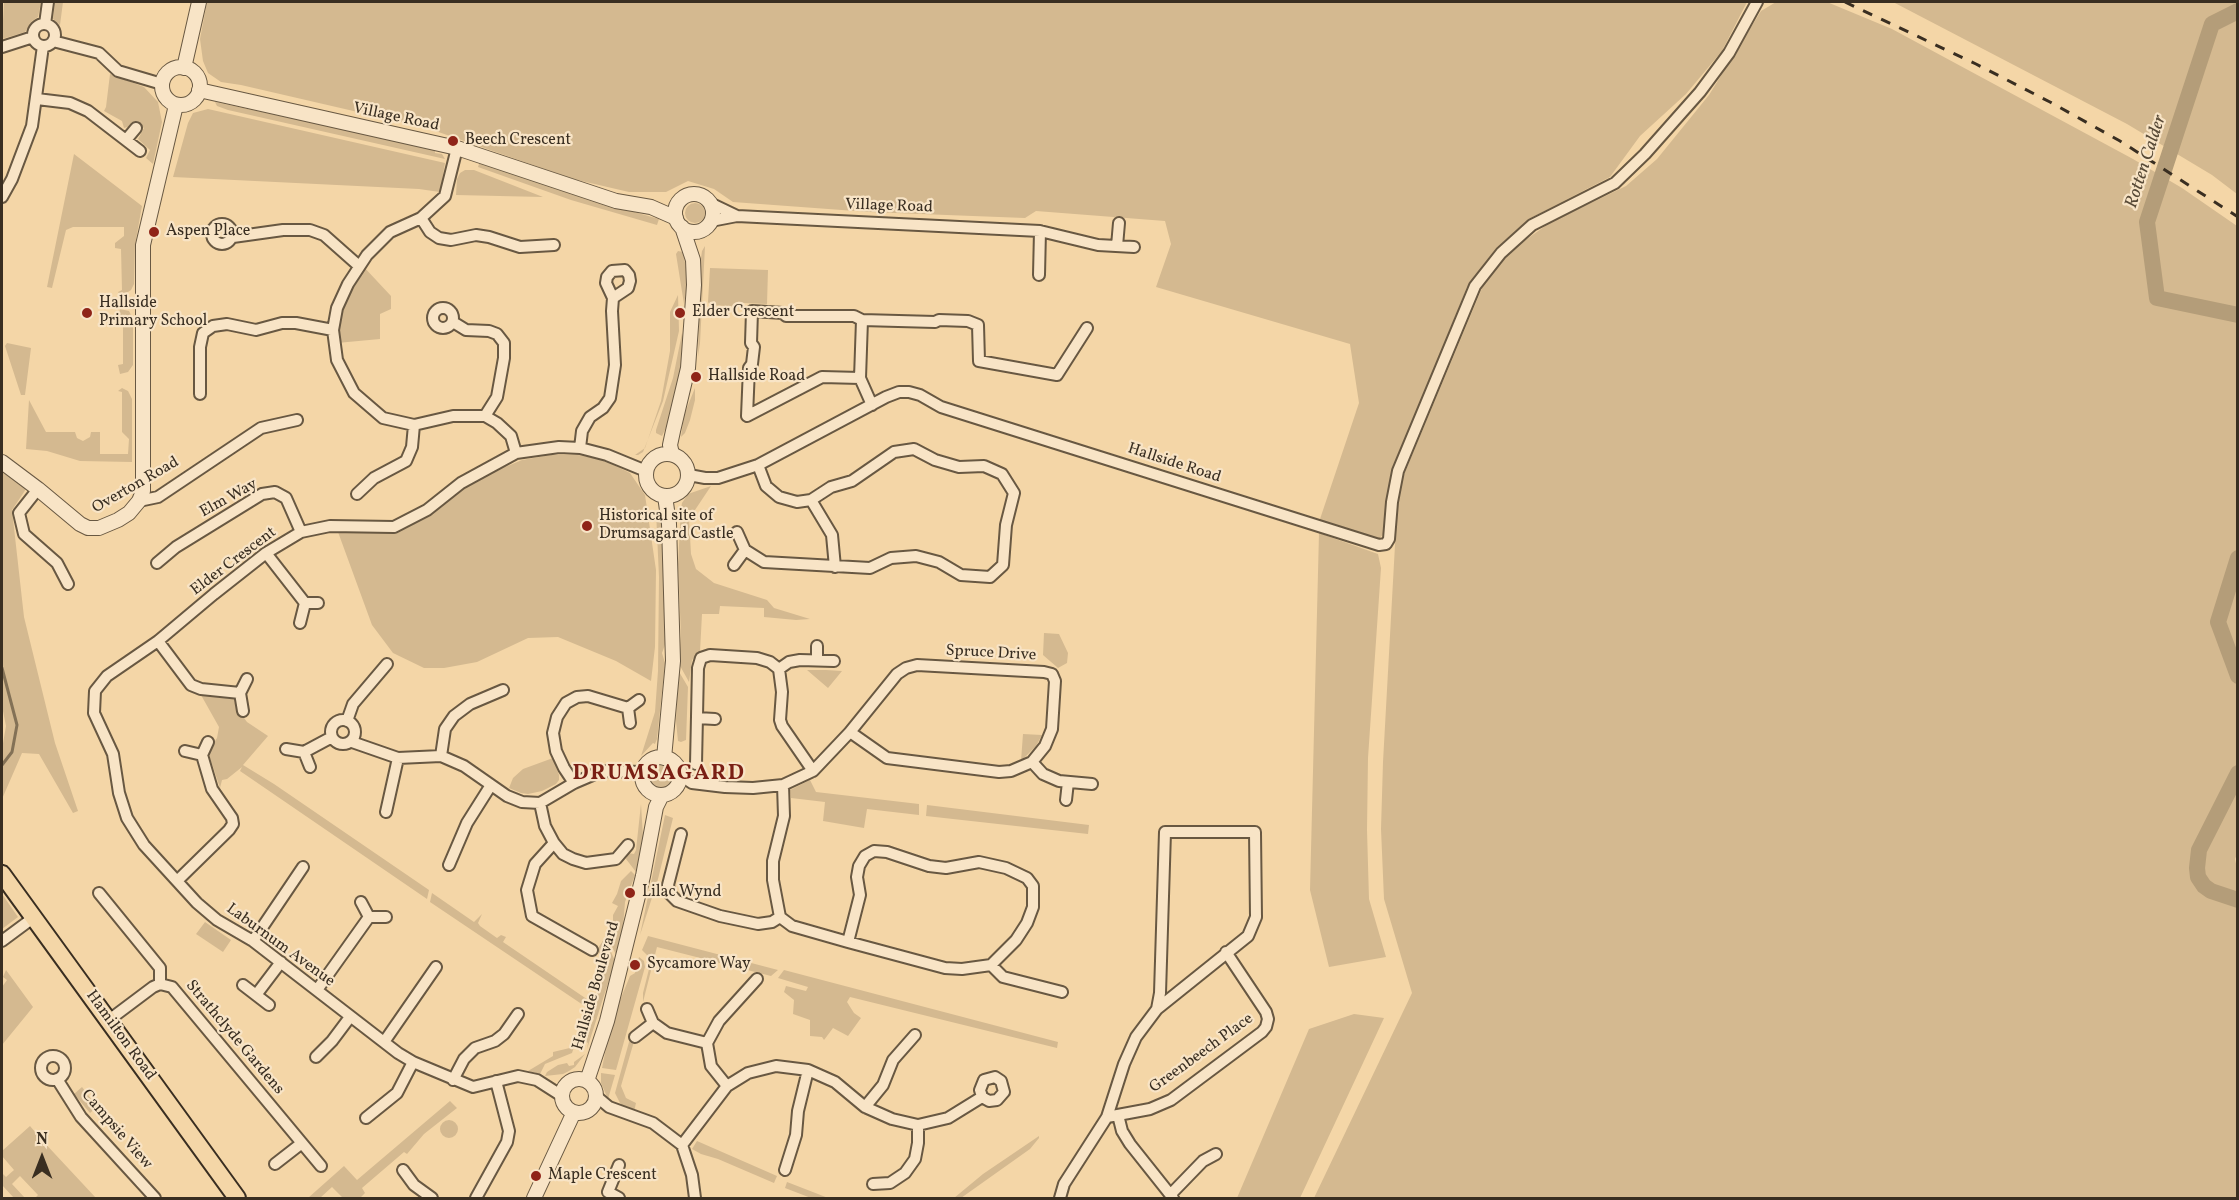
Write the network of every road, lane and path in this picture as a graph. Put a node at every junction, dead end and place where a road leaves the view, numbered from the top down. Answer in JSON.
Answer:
{"nodes":[{"id":1,"x":48,"y":2,"type":"edge"},
{"id":2,"x":199,"y":2,"type":"edge"},
{"id":3,"x":1757,"y":2,"type":"edge"},
{"id":4,"x":45,"y":24,"type":"junction"},
{"id":5,"x":33,"y":37,"type":"junction"},
{"id":6,"x":48,"y":44,"type":"junction"},
{"id":7,"x":2,"y":47,"type":"edge"},
{"id":8,"x":184,"y":68,"type":"junction"},
{"id":9,"x":162,"y":84,"type":"junction"},
{"id":10,"x":199,"y":90,"type":"junction"},
{"id":11,"x":37,"y":99,"type":"junction"},
{"id":12,"x":177,"y":105,"type":"junction"},
{"id":13,"x":136,"y":128,"type":"dead end"},
{"id":14,"x":126,"y":140,"type":"junction"},
{"id":15,"x":457,"y":148,"type":"junction"},
{"id":16,"x":140,"y":151,"type":"dead end"},
{"id":17,"x":2,"y":197,"type":"edge"},
{"id":18,"x":678,"y":202,"type":"junction"},
{"id":19,"x":712,"y":204,"type":"junction"},
{"id":20,"x":651,"y":207,"type":"junction"},
{"id":21,"x":737,"y":216,"type":"junction"},
{"id":22,"x":421,"y":218,"type":"junction"},
{"id":23,"x":679,"y":223,"type":"junction"},
{"id":24,"x":1119,"y":223,"type":"dead end"},
{"id":25,"x":707,"y":225,"type":"junction"},
{"id":26,"x":1040,"y":231,"type":"junction"},
{"id":27,"x":233,"y":237,"type":"dead end"},
{"id":28,"x":554,"y":245,"type":"dead end"},
{"id":29,"x":1117,"y":246,"type":"junction"},
{"id":30,"x":1134,"y":247,"type":"dead end"},
{"id":31,"x":693,"y":260,"type":"junction"},
{"id":32,"x":359,"y":266,"type":"junction"},
{"id":33,"x":1039,"y":275,"type":"dead end"},
{"id":34,"x":613,"y":298,"type":"dead end"},
{"id":35,"x":862,"y":320,"type":"junction"},
{"id":36,"x":453,"y":322,"type":"dead end"},
{"id":37,"x":1087,"y":328,"type":"dead end"},
{"id":38,"x":333,"y":330,"type":"junction"},
{"id":39,"x":1065,"y":339,"type":"dead end"},
{"id":40,"x":1076,"y":345,"type":"junction"},
{"id":41,"x":860,"y":378,"type":"junction"},
{"id":42,"x":200,"y":394,"type":"dead end"},
{"id":43,"x":872,"y":405,"type":"junction"},
{"id":44,"x":485,"y":416,"type":"junction"},
{"id":45,"x":297,"y":420,"type":"dead end"},
{"id":46,"x":414,"y":425,"type":"junction"},
{"id":47,"x":580,"y":448,"type":"junction"},
{"id":48,"x":516,"y":453,"type":"junction"},
{"id":49,"x":672,"y":454,"type":"junction"},
{"id":50,"x":2,"y":462,"type":"edge"},
{"id":51,"x":758,"y":465,"type":"junction"},
{"id":52,"x":646,"y":471,"type":"junction"},
{"id":53,"x":689,"y":475,"type":"junction"},
{"id":54,"x":38,"y":489,"type":"junction"},
{"id":55,"x":357,"y":494,"type":"dead end"},
{"id":56,"x":665,"y":496,"type":"junction"},
{"id":57,"x":811,"y":500,"type":"junction"},
{"id":58,"x":139,"y":501,"type":"junction"},
{"id":59,"x":301,"y":532,"type":"junction"},
{"id":60,"x":737,"y":532,"type":"dead end"},
{"id":61,"x":745,"y":550,"type":"junction"},
{"id":62,"x":266,"y":553,"type":"junction"},
{"id":63,"x":157,"y":563,"type":"dead end"},
{"id":64,"x":734,"y":565,"type":"dead end"},
{"id":65,"x":835,"y":567,"type":"junction"},
{"id":66,"x":68,"y":584,"type":"dead end"},
{"id":67,"x":305,"y":603,"type":"junction"},
{"id":68,"x":318,"y":603,"type":"dead end"},
{"id":69,"x":300,"y":623,"type":"dead end"},
{"id":70,"x":158,"y":641,"type":"junction"},
{"id":71,"x":817,"y":646,"type":"dead end"},
{"id":72,"x":817,"y":660,"type":"junction"},
{"id":73,"x":834,"y":661,"type":"dead end"},
{"id":74,"x":387,"y":664,"type":"dead end"},
{"id":75,"x":779,"y":669,"type":"junction"},
{"id":76,"x":247,"y":679,"type":"dead end"},
{"id":77,"x":503,"y":690,"type":"dead end"},
{"id":78,"x":95,"y":691,"type":"joint"},
{"id":79,"x":240,"y":693,"type":"junction"},
{"id":80,"x":639,"y":700,"type":"dead end"},
{"id":81,"x":628,"y":708,"type":"junction"},
{"id":82,"x":243,"y":711,"type":"dead end"},
{"id":83,"x":697,"y":718,"type":"junction"},
{"id":84,"x":715,"y":718,"type":"dead end"},
{"id":85,"x":347,"y":721,"type":"junction"},
{"id":86,"x":630,"y":723,"type":"dead end"},
{"id":87,"x":850,"y":732,"type":"junction"},
{"id":88,"x":332,"y":736,"type":"junction"},
{"id":89,"x":208,"y":742,"type":"dead end"},
{"id":90,"x":352,"y":742,"type":"junction"},
{"id":91,"x":286,"y":749,"type":"dead end"},
{"id":92,"x":184,"y":752,"type":"dead end"},
{"id":93,"x":304,"y":752,"type":"junction"},
{"id":94,"x":201,"y":755,"type":"junction"},
{"id":95,"x":441,"y":756,"type":"junction"},
{"id":96,"x":399,"y":758,"type":"junction"},
{"id":97,"x":664,"y":758,"type":"junction"},
{"id":98,"x":1032,"y":762,"type":"junction"},
{"id":99,"x":696,"y":764,"type":"dead end"},
{"id":100,"x":310,"y":767,"type":"dead end"},
{"id":101,"x":813,"y":771,"type":"junction"},
{"id":102,"x":643,"y":772,"type":"junction"},
{"id":103,"x":680,"y":775,"type":"junction"},
{"id":104,"x":1068,"y":782,"type":"junction"},
{"id":105,"x":574,"y":783,"type":"junction"},
{"id":106,"x":1092,"y":784,"type":"dead end"},
{"id":107,"x":491,"y":785,"type":"junction"},
{"id":108,"x":783,"y":785,"type":"junction"},
{"id":109,"x":662,"y":795,"type":"junction"},
{"id":110,"x":1066,"y":800,"type":"dead end"},
{"id":111,"x":540,"y":803,"type":"junction"},
{"id":112,"x":386,"y":812,"type":"dead end"},
{"id":113,"x":681,"y":834,"type":"dead end"},
{"id":114,"x":554,"y":843,"type":"junction"},
{"id":115,"x":628,"y":845,"type":"dead end"},
{"id":116,"x":449,"y":865,"type":"dead end"},
{"id":117,"x":303,"y":867,"type":"dead end"},
{"id":118,"x":2,"y":874,"type":"edge"},
{"id":119,"x":177,"y":881,"type":"junction"},
{"id":120,"x":99,"y":893,"type":"dead end"},
{"id":121,"x":361,"y":902,"type":"dead end"},
{"id":122,"x":386,"y":916,"type":"dead end"},
{"id":123,"x":369,"y":917,"type":"junction"},
{"id":124,"x":33,"y":918,"type":"junction"},
{"id":125,"x":780,"y":918,"type":"junction"},
{"id":126,"x":2,"y":941,"type":"edge"},
{"id":127,"x":253,"y":941,"type":"junction"},
{"id":128,"x":848,"y":942,"type":"junction"},
{"id":129,"x":592,"y":950,"type":"dead end"},
{"id":130,"x":1226,"y":952,"type":"junction"},
{"id":131,"x":282,"y":962,"type":"junction"},
{"id":132,"x":991,"y":965,"type":"junction"},
{"id":133,"x":436,"y":967,"type":"dead end"},
{"id":134,"x":757,"y":979,"type":"dead end"},
{"id":135,"x":160,"y":984,"type":"junction"},
{"id":136,"x":243,"y":985,"type":"dead end"},
{"id":137,"x":317,"y":990,"type":"junction"},
{"id":138,"x":1062,"y":992,"type":"dead end"},
{"id":139,"x":256,"y":995,"type":"junction"},
{"id":140,"x":269,"y":1005,"type":"dead end"},
{"id":141,"x":647,"y":1009,"type":"dead end"},
{"id":142,"x":1157,"y":1009,"type":"junction"},
{"id":143,"x":518,"y":1014,"type":"dead end"},
{"id":144,"x":350,"y":1017,"type":"junction"},
{"id":145,"x":109,"y":1020,"type":"junction"},
{"id":146,"x":653,"y":1023,"type":"junction"},
{"id":147,"x":915,"y":1035,"type":"dead end"},
{"id":148,"x":635,"y":1037,"type":"dead end"},
{"id":149,"x":384,"y":1042,"type":"junction"},
{"id":150,"x":708,"y":1043,"type":"junction"},
{"id":151,"x":316,"y":1057,"type":"dead end"},
{"id":152,"x":413,"y":1062,"type":"junction"},
{"id":153,"x":808,"y":1070,"type":"junction"},
{"id":154,"x":57,"y":1079,"type":"dead end"},
{"id":155,"x":453,"y":1080,"type":"junction"},
{"id":156,"x":496,"y":1081,"type":"junction"},
{"id":157,"x":587,"y":1081,"type":"junction"},
{"id":158,"x":727,"y":1086,"type":"junction"},
{"id":159,"x":562,"y":1096,"type":"junction"},
{"id":160,"x":596,"y":1096,"type":"junction"},
{"id":161,"x":982,"y":1096,"type":"dead end"},
{"id":162,"x":865,"y":1107,"type":"junction"},
{"id":163,"x":574,"y":1112,"type":"junction"},
{"id":164,"x":1112,"y":1116,"type":"junction"},
{"id":165,"x":366,"y":1118,"type":"dead end"},
{"id":166,"x":918,"y":1125,"type":"junction"},
{"id":167,"x":302,"y":1143,"type":"junction"},
{"id":168,"x":682,"y":1145,"type":"junction"},
{"id":169,"x":1216,"y":1154,"type":"dead end"},
{"id":170,"x":275,"y":1164,"type":"dead end"},
{"id":171,"x":619,"y":1165,"type":"dead end"},
{"id":172,"x":321,"y":1166,"type":"dead end"},
{"id":173,"x":403,"y":1170,"type":"dead end"},
{"id":174,"x":785,"y":1170,"type":"dead end"},
{"id":175,"x":873,"y":1184,"type":"dead end"},
{"id":176,"x":1172,"y":1196,"type":"edge"},
{"id":177,"x":155,"y":1198,"type":"edge"},
{"id":178,"x":237,"y":1198,"type":"edge"},
{"id":179,"x":432,"y":1198,"type":"edge"},
{"id":180,"x":476,"y":1198,"type":"edge"},
{"id":181,"x":534,"y":1198,"type":"edge"},
{"id":182,"x":619,"y":1198,"type":"edge"},
{"id":183,"x":695,"y":1198,"type":"edge"},
{"id":184,"x":1060,"y":1198,"type":"edge"}],
"edges":[{"from":1,"to":4,"type":"street"},
{"from":2,"to":8,"type":"street"},
{"from":3,"to":43,"type":"street","name":"Hallside Road"},
{"from":4,"to":5,"type":"street"},
{"from":4,"to":6,"type":"street"},
{"from":5,"to":6,"type":"street"},
{"from":5,"to":7,"type":"street"},
{"from":6,"to":9,"type":"street"},
{"from":6,"to":11,"type":"street"},
{"from":8,"to":9,"type":"street"},
{"from":8,"to":10,"type":"street"},
{"from":9,"to":12,"type":"street"},
{"from":10,"to":12,"type":"street"},
{"from":10,"to":15,"type":"street","name":"Village Road"},
{"from":11,"to":14,"type":"street"},
{"from":11,"to":17,"type":"street"},
{"from":12,"to":58,"type":"street"},
{"from":13,"to":14,"type":"street"},
{"from":14,"to":16,"type":"street"},
{"from":15,"to":20,"type":"street","name":"Village Road"},
{"from":15,"to":22,"type":"street"},
{"from":18,"to":19,"type":"street"},
{"from":18,"to":20,"type":"street","name":"Village Road"},
{"from":18,"to":23,"type":"street"},
{"from":19,"to":21,"type":"street","name":"Village Road"},
{"from":19,"to":25,"type":"street"},
{"from":20,"to":23,"type":"street","name":"Village Road"},
{"from":21,"to":25,"type":"street","name":"Village Road"},
{"from":21,"to":26,"type":"street","name":"Village Road"},
{"from":22,"to":28,"type":"street"},
{"from":22,"to":32,"type":"street"},
{"from":23,"to":25,"type":"street"},
{"from":23,"to":31,"type":"street"},
{"from":24,"to":29,"type":"street"},
{"from":25,"to":31,"type":"street"},
{"from":26,"to":29,"type":"street","name":"Village Road"},
{"from":26,"to":33,"type":"street"},
{"from":27,"to":32,"type":"street"},
{"from":29,"to":30,"type":"street","name":"Village Road"},
{"from":31,"to":49,"type":"street"},
{"from":32,"to":38,"type":"street"},
{"from":34,"to":47,"type":"street"},
{"from":35,"to":40,"type":"street"},
{"from":35,"to":41,"type":"street"},
{"from":35,"to":41,"type":"street"},
{"from":36,"to":44,"type":"street"},
{"from":37,"to":40,"type":"street"},
{"from":38,"to":42,"type":"street"},
{"from":38,"to":46,"type":"street"},
{"from":39,"to":40,"type":"street"},
{"from":41,"to":43,"type":"street"},
{"from":43,"to":51,"type":"street","name":"Hallside Road"},
{"from":44,"to":46,"type":"street"},
{"from":44,"to":48,"type":"street"},
{"from":45,"to":58,"type":"street","name":"Overton Road"},
{"from":46,"to":55,"type":"street"},
{"from":47,"to":48,"type":"street","name":"Elder Crescent"},
{"from":47,"to":52,"type":"street","name":"Elder Crescent"},
{"from":48,"to":59,"type":"street","name":"Elder Crescent"},
{"from":49,"to":52,"type":"street"},
{"from":49,"to":53,"type":"street"},
{"from":50,"to":54,"type":"street","name":"Overton Road"},
{"from":51,"to":53,"type":"street","name":"Hallside Road"},
{"from":51,"to":57,"type":"street"},
{"from":52,"to":56,"type":"street"},
{"from":53,"to":56,"type":"street"},
{"from":54,"to":58,"type":"street","name":"Overton Road"},
{"from":54,"to":66,"type":"street"},
{"from":56,"to":97,"type":"street"},
{"from":57,"to":65,"type":"street"},
{"from":57,"to":65,"type":"street"},
{"from":59,"to":62,"type":"street","name":"Elder Crescent"},
{"from":59,"to":63,"type":"street","name":"Elm Way"},
{"from":60,"to":61,"type":"street"},
{"from":61,"to":64,"type":"street"},
{"from":61,"to":65,"type":"street"},
{"from":62,"to":67,"type":"street"},
{"from":62,"to":70,"type":"street","name":"Elder Crescent"},
{"from":67,"to":68,"type":"street"},
{"from":67,"to":69,"type":"street"},
{"from":70,"to":78,"type":"street","name":"Elder Crescent"},
{"from":70,"to":79,"type":"street"},
{"from":71,"to":72,"type":"street"},
{"from":72,"to":73,"type":"street"},
{"from":72,"to":75,"type":"street"},
{"from":74,"to":85,"type":"street"},
{"from":75,"to":83,"type":"street"},
{"from":75,"to":101,"type":"street"},
{"from":76,"to":79,"type":"street"},
{"from":77,"to":95,"type":"street"},
{"from":78,"to":119,"type":"street","name":"Laburnum Avenue"},
{"from":79,"to":82,"type":"street"},
{"from":80,"to":81,"type":"street"},
{"from":81,"to":86,"type":"street"},
{"from":81,"to":105,"type":"street"},
{"from":83,"to":84,"type":"street"},
{"from":83,"to":99,"type":"street"},
{"from":85,"to":88,"type":"street"},
{"from":85,"to":90,"type":"street"},
{"from":87,"to":98,"type":"street"},
{"from":87,"to":98,"type":"street","name":"Spruce Drive"},
{"from":87,"to":101,"type":"street","name":"Spruce Drive"},
{"from":88,"to":90,"type":"street"},
{"from":88,"to":93,"type":"street"},
{"from":89,"to":94,"type":"street"},
{"from":90,"to":96,"type":"street"},
{"from":91,"to":93,"type":"street"},
{"from":92,"to":94,"type":"street"},
{"from":93,"to":100,"type":"street"},
{"from":94,"to":119,"type":"street"},
{"from":95,"to":96,"type":"street"},
{"from":95,"to":107,"type":"street"},
{"from":96,"to":112,"type":"street"},
{"from":97,"to":102,"type":"street"},
{"from":97,"to":103,"type":"street"},
{"from":98,"to":104,"type":"street"},
{"from":101,"to":108,"type":"street","name":"Spruce Drive"},
{"from":102,"to":105,"type":"street"},
{"from":102,"to":109,"type":"street"},
{"from":103,"to":108,"type":"street","name":"Spruce Drive"},
{"from":103,"to":109,"type":"street","name":"Hallside Boulevard"},
{"from":104,"to":106,"type":"street"},
{"from":104,"to":110,"type":"street"},
{"from":105,"to":111,"type":"street"},
{"from":107,"to":111,"type":"street"},
{"from":107,"to":116,"type":"street"},
{"from":108,"to":125,"type":"street"},
{"from":109,"to":157,"type":"street","name":"Hallside Boulevard"},
{"from":111,"to":114,"type":"street"},
{"from":113,"to":125,"type":"street"},
{"from":114,"to":115,"type":"street"},
{"from":114,"to":129,"type":"street"},
{"from":117,"to":127,"type":"street"},
{"from":118,"to":124,"type":"main road","name":"Hamilton Road"},
{"from":119,"to":127,"type":"street","name":"Laburnum Avenue"},
{"from":120,"to":135,"type":"street"},
{"from":121,"to":123,"type":"street"},
{"from":122,"to":123,"type":"street"},
{"from":123,"to":137,"type":"street"},
{"from":124,"to":126,"type":"street"},
{"from":124,"to":145,"type":"main road","name":"Hamilton Road"},
{"from":125,"to":128,"type":"street"},
{"from":127,"to":131,"type":"street","name":"Laburnum Avenue"},
{"from":128,"to":132,"type":"street"},
{"from":128,"to":132,"type":"street"},
{"from":130,"to":142,"type":"street"},
{"from":130,"to":142,"type":"street"},
{"from":130,"to":164,"type":"street","name":"Greenbeech Place"},
{"from":131,"to":137,"type":"street","name":"Laburnum Avenue"},
{"from":131,"to":139,"type":"street"},
{"from":132,"to":138,"type":"street"},
{"from":133,"to":149,"type":"street"},
{"from":134,"to":150,"type":"street"},
{"from":135,"to":145,"type":"street","name":"Strathclyde Gardens"},
{"from":135,"to":167,"type":"street","name":"Strathclyde Gardens"},
{"from":136,"to":139,"type":"street"},
{"from":137,"to":144,"type":"street","name":"Laburnum Avenue"},
{"from":139,"to":140,"type":"street"},
{"from":141,"to":146,"type":"street"},
{"from":142,"to":164,"type":"street"},
{"from":143,"to":155,"type":"street"},
{"from":144,"to":149,"type":"street","name":"Laburnum Avenue"},
{"from":144,"to":151,"type":"street"},
{"from":145,"to":178,"type":"main road","name":"Hamilton Road"},
{"from":146,"to":148,"type":"street"},
{"from":146,"to":150,"type":"street"},
{"from":147,"to":162,"type":"street"},
{"from":149,"to":152,"type":"street","name":"Laburnum Avenue"},
{"from":150,"to":158,"type":"street"},
{"from":152,"to":155,"type":"street","name":"Laburnum Avenue"},
{"from":152,"to":165,"type":"street"},
{"from":153,"to":158,"type":"street"},
{"from":153,"to":162,"type":"street"},
{"from":153,"to":174,"type":"street"},
{"from":154,"to":177,"type":"street","name":"Campsie View"},
{"from":155,"to":156,"type":"street","name":"Laburnum Avenue"},
{"from":156,"to":159,"type":"street","name":"Laburnum Avenue"},
{"from":156,"to":180,"type":"street"},
{"from":157,"to":159,"type":"street"},
{"from":157,"to":160,"type":"street"},
{"from":158,"to":168,"type":"street"},
{"from":159,"to":163,"type":"street"},
{"from":160,"to":163,"type":"street"},
{"from":160,"to":168,"type":"street"},
{"from":161,"to":166,"type":"street"},
{"from":162,"to":166,"type":"street"},
{"from":163,"to":181,"type":"street"},
{"from":164,"to":176,"type":"street"},
{"from":164,"to":184,"type":"street"},
{"from":166,"to":175,"type":"street"},
{"from":167,"to":170,"type":"street"},
{"from":167,"to":172,"type":"street","name":"Strathclyde Gardens"},
{"from":168,"to":183,"type":"street"},
{"from":169,"to":176,"type":"street"},
{"from":171,"to":182,"type":"street"},
{"from":173,"to":179,"type":"street"}]}
